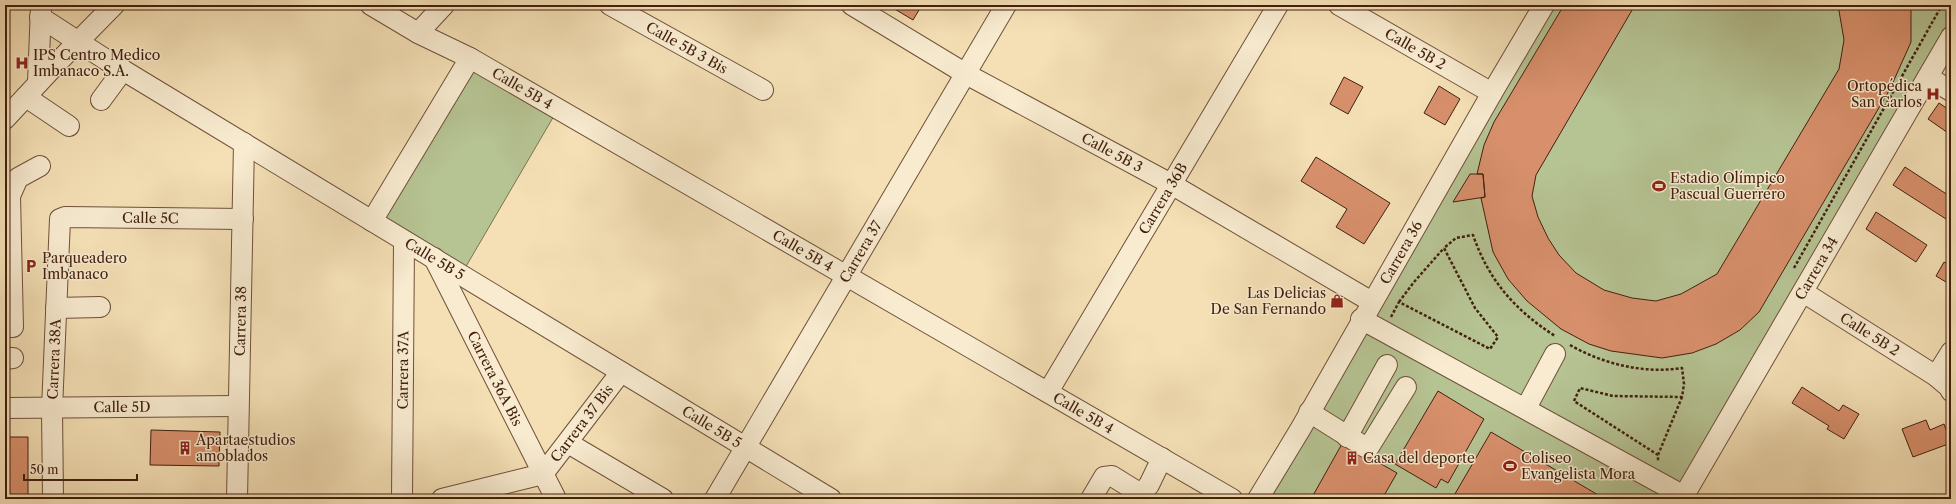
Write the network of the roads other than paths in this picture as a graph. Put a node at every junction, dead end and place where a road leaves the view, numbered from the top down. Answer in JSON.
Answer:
{"nodes":[{"id":1,"x":114,"y":5,"type":"edge"},
{"id":2,"x":371,"y":5,"type":"edge"},
{"id":3,"x":444,"y":5,"type":"edge"},
{"id":4,"x":610,"y":5,"type":"edge"},
{"id":5,"x":852,"y":5,"type":"edge"},
{"id":6,"x":1006,"y":5,"type":"edge"},
{"id":7,"x":1278,"y":5,"type":"edge"},
{"id":8,"x":1339,"y":5,"type":"edge"},
{"id":9,"x":1544,"y":5,"type":"edge"},
{"id":10,"x":1359,"y":10,"type":"edge"},
{"id":11,"x":41,"y":11,"type":"edge"},
{"id":12,"x":418,"y":33,"type":"junction"},
{"id":13,"x":1951,"y":37,"type":"edge"},
{"id":14,"x":77,"y":42,"type":"junction"},
{"id":15,"x":470,"y":58,"type":"junction"},
{"id":16,"x":123,"y":70,"type":"junction"},
{"id":17,"x":966,"y":74,"type":"junction"},
{"id":18,"x":1928,"y":77,"type":"junction"},
{"id":19,"x":32,"y":90,"type":"junction"},
{"id":20,"x":763,"y":90,"type":"dead end"},
{"id":21,"x":1951,"y":91,"type":"edge"},
{"id":22,"x":1492,"y":93,"type":"junction"},
{"id":23,"x":101,"y":100,"type":"dead end"},
{"id":24,"x":5,"y":119,"type":"edge"},
{"id":25,"x":69,"y":126,"type":"dead end"},
{"id":26,"x":244,"y":143,"type":"junction"},
{"id":27,"x":40,"y":166,"type":"dead end"},
{"id":28,"x":1172,"y":184,"type":"junction"},
{"id":29,"x":8,"y":218,"type":"edge"},
{"id":30,"x":243,"y":219,"type":"junction"},
{"id":31,"x":60,"y":220,"type":"joint"},
{"id":32,"x":372,"y":221,"type":"junction"},
{"id":33,"x":404,"y":241,"type":"junction"},
{"id":34,"x":8,"y":255,"type":"edge"},
{"id":35,"x":433,"y":257,"type":"junction"},
{"id":36,"x":845,"y":275,"type":"junction"},
{"id":37,"x":9,"y":289,"type":"edge"},
{"id":38,"x":1803,"y":292,"type":"junction"},
{"id":39,"x":1372,"y":302,"type":"junction"},
{"id":40,"x":100,"y":307,"type":"dead end"},
{"id":41,"x":56,"y":308,"type":"junction"},
{"id":42,"x":1361,"y":319,"type":"junction"},
{"id":43,"x":5,"y":327,"type":"edge"},
{"id":44,"x":1560,"y":345,"type":"road end"},
{"id":45,"x":1951,"y":352,"type":"edge"},
{"id":46,"x":1387,"y":365,"type":"dead end"},
{"id":47,"x":620,"y":372,"type":"junction"},
{"id":48,"x":1947,"y":385,"type":"edge"},
{"id":49,"x":1406,"y":387,"type":"dead end"},
{"id":50,"x":1048,"y":392,"type":"junction"},
{"id":51,"x":238,"y":406,"type":"junction"},
{"id":52,"x":5,"y":408,"type":"edge"},
{"id":53,"x":1526,"y":408,"type":"junction"},
{"id":54,"x":52,"y":409,"type":"junction"},
{"id":55,"x":1309,"y":412,"type":"junction"},
{"id":56,"x":1347,"y":436,"type":"junction"},
{"id":57,"x":568,"y":443,"type":"junction"},
{"id":58,"x":745,"y":447,"type":"junction"},
{"id":59,"x":1162,"y":458,"type":"junction"},
{"id":60,"x":543,"y":474,"type":"junction"},
{"id":61,"x":824,"y":497,"type":"edge"},
{"id":62,"x":1684,"y":498,"type":"edge"},
{"id":63,"x":53,"y":499,"type":"edge"},
{"id":64,"x":237,"y":499,"type":"edge"},
{"id":65,"x":402,"y":499,"type":"edge"},
{"id":66,"x":442,"y":499,"type":"edge"},
{"id":67,"x":556,"y":499,"type":"edge"},
{"id":68,"x":663,"y":499,"type":"edge"},
{"id":69,"x":715,"y":499,"type":"edge"},
{"id":70,"x":1091,"y":499,"type":"edge"},
{"id":71,"x":1232,"y":499,"type":"edge"},
{"id":72,"x":1258,"y":499,"type":"edge"}],
"edges":[{"from":1,"to":14,"type":"street"},
{"from":2,"to":12,"type":"street","name":"Calle 5B 4"},
{"from":3,"to":12,"type":"street"},
{"from":4,"to":20,"type":"street","name":"Calle 5B 3 Bis"},
{"from":5,"to":17,"type":"street","name":"Calle 5B 3"},
{"from":6,"to":17,"type":"street","name":"Carrera 37"},
{"from":7,"to":28,"type":"street","name":"Carrera 36B"},
{"from":8,"to":10,"type":"street","name":"Calle 5B 2"},
{"from":9,"to":22,"type":"street","name":"Carrera 36"},
{"from":10,"to":22,"type":"street","name":"Calle 5B 2"},
{"from":11,"to":14,"type":"street","name":"Calle 5B 5"},
{"from":11,"to":19,"type":"street"},
{"from":12,"to":15,"type":"street","name":"Calle 5B 4"},
{"from":13,"to":18,"type":"street","name":"Carrera 34"},
{"from":14,"to":16,"type":"street","name":"Calle 5B 5"},
{"from":14,"to":19,"type":"street"},
{"from":15,"to":32,"type":"street"},
{"from":15,"to":36,"type":"street","name":"Calle 5B 4"},
{"from":16,"to":23,"type":"street"},
{"from":16,"to":26,"type":"street","name":"Calle 5B 5"},
{"from":17,"to":28,"type":"street","name":"Calle 5B 3"},
{"from":17,"to":36,"type":"street","name":"Carrera 37"},
{"from":18,"to":21,"type":"street"},
{"from":18,"to":38,"type":"street","name":"Carrera 34"},
{"from":19,"to":24,"type":"street"},
{"from":19,"to":25,"type":"street"},
{"from":22,"to":39,"type":"street","name":"Carrera 36"},
{"from":26,"to":30,"type":"street","name":"Carrera 38"},
{"from":26,"to":32,"type":"street","name":"Calle 5B 5"},
{"from":27,"to":29,"type":"street"},
{"from":28,"to":39,"type":"street","name":"Calle 5B 3"},
{"from":28,"to":50,"type":"street","name":"Carrera 36B"},
{"from":29,"to":34,"type":"street"},
{"from":30,"to":31,"type":"street","name":"Calle 5C"},
{"from":30,"to":51,"type":"street","name":"Carrera 38"},
{"from":31,"to":41,"type":"street","name":"Carrera 38A"},
{"from":32,"to":33,"type":"street","name":"Calle 5B 5"},
{"from":33,"to":35,"type":"street","name":"Calle 5B 5"},
{"from":33,"to":65,"type":"street","name":"Carrera 37A"},
{"from":34,"to":37,"type":"street"},
{"from":35,"to":47,"type":"street","name":"Calle 5B 5"},
{"from":35,"to":60,"type":"street","name":"Carrera 36A Bis"},
{"from":36,"to":50,"type":"street","name":"Calle 5B 4"},
{"from":36,"to":58,"type":"street","name":"Carrera 37"},
{"from":37,"to":43,"type":"street"},
{"from":38,"to":48,"type":"street","name":"Calle 5B 2"},
{"from":38,"to":62,"type":"street","name":"Carrera 34"},
{"from":39,"to":42,"type":"street","name":"Carrera 36"},
{"from":40,"to":41,"type":"street"},
{"from":41,"to":54,"type":"street","name":"Carrera 38A"},
{"from":42,"to":53,"type":"street"},
{"from":42,"to":55,"type":"street","name":"Carrera 36"},
{"from":44,"to":53,"type":"street"},
{"from":45,"to":48,"type":"street"},
{"from":46,"to":56,"type":"street"},
{"from":47,"to":57,"type":"street","name":"Carrera 37 Bis"},
{"from":47,"to":58,"type":"street","name":"Calle 5B 5"},
{"from":49,"to":56,"type":"street"},
{"from":50,"to":59,"type":"street","name":"Calle 5B 4"},
{"from":51,"to":54,"type":"street","name":"Calle 5D"},
{"from":51,"to":64,"type":"street","name":"Carrera 38"},
{"from":52,"to":54,"type":"street","name":"Calle 5D"},
{"from":53,"to":62,"type":"street"},
{"from":54,"to":63,"type":"street","name":"Carrera 38A"},
{"from":55,"to":56,"type":"street"},
{"from":55,"to":72,"type":"street","name":"Carrera 36"},
{"from":57,"to":60,"type":"street","name":"Carrera 37 Bis"},
{"from":57,"to":68,"type":"street"},
{"from":58,"to":61,"type":"street","name":"Calle 5B 5"},
{"from":58,"to":69,"type":"street","name":"Carrera 37"},
{"from":59,"to":70,"type":"street"},
{"from":59,"to":71,"type":"street","name":"Calle 5B 4"},
{"from":60,"to":66,"type":"street"},
{"from":60,"to":67,"type":"street","name":"Carrera 36A Bis"}]}
